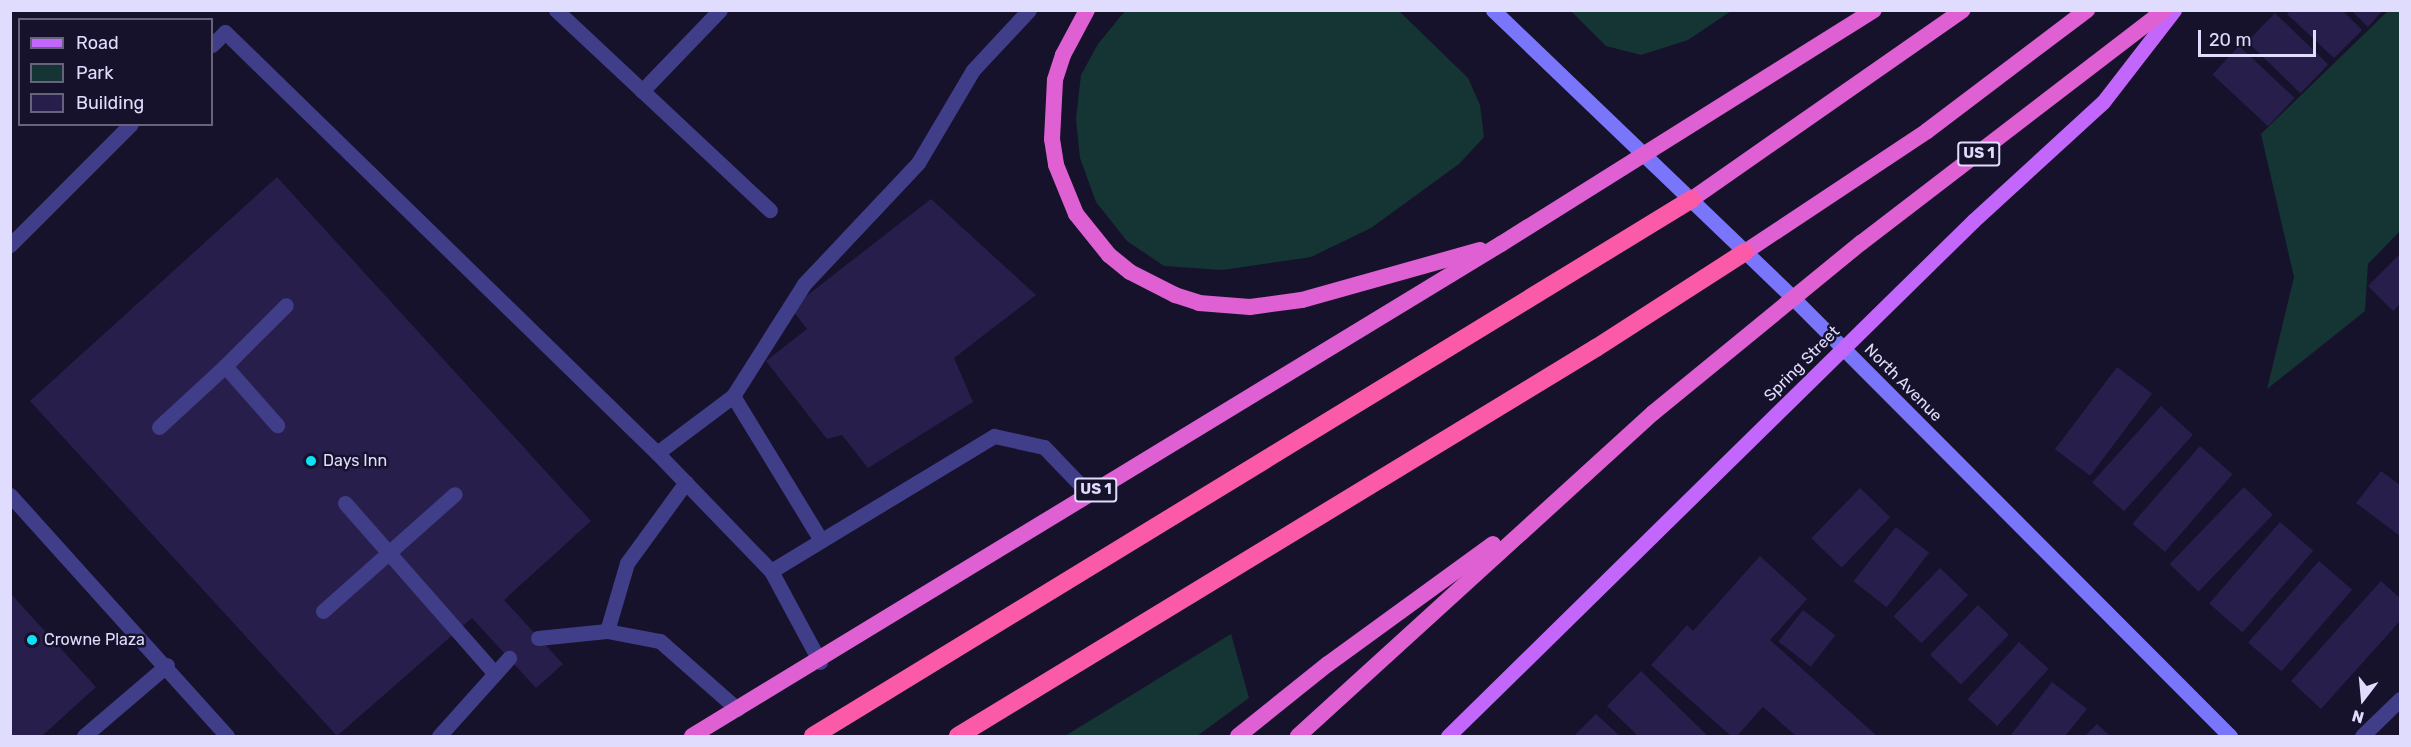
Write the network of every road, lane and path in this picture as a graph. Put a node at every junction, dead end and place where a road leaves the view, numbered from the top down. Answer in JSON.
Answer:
{"nodes":[{"id":1,"x":556,"y":10,"type":"edge"},
{"id":2,"x":720,"y":10,"type":"edge"},
{"id":3,"x":1029,"y":10,"type":"edge"},
{"id":4,"x":1087,"y":10,"type":"edge"},
{"id":5,"x":1493,"y":10,"type":"edge"},
{"id":6,"x":1874,"y":10,"type":"edge"},
{"id":7,"x":1963,"y":10,"type":"edge"},
{"id":8,"x":2087,"y":10,"type":"edge"},
{"id":9,"x":2165,"y":10,"type":"edge"},
{"id":10,"x":2174,"y":10,"type":"edge"},
{"id":11,"x":213,"y":44,"type":"edge"},
{"id":12,"x":642,"y":91,"type":"junction"},
{"id":13,"x":129,"y":126,"type":"edge"},
{"id":14,"x":1645,"y":155,"type":"junction"},
{"id":15,"x":1692,"y":200,"type":"junction"},
{"id":16,"x":770,"y":210,"type":"dead end"},
{"id":17,"x":1501,"y":244,"type":"junction"},
{"id":18,"x":10,"y":245,"type":"edge"},
{"id":19,"x":1745,"y":252,"type":"junction"},
{"id":20,"x":1792,"y":298,"type":"junction"},
{"id":21,"x":286,"y":305,"type":"dead end"},
{"id":22,"x":1843,"y":349,"type":"junction"},
{"id":23,"x":225,"y":366,"type":"junction"},
{"id":24,"x":733,"y":396,"type":"junction"},
{"id":25,"x":277,"y":425,"type":"dead end"},
{"id":26,"x":159,"y":427,"type":"dead end"},
{"id":27,"x":657,"y":453,"type":"junction"},
{"id":28,"x":686,"y":482,"type":"junction"},
{"id":29,"x":455,"y":494,"type":"dead end"},
{"id":30,"x":1089,"y":494,"type":"junction"},
{"id":31,"x":1563,"y":494,"type":"junction"},
{"id":32,"x":10,"y":495,"type":"edge"},
{"id":33,"x":345,"y":503,"type":"dead end"},
{"id":34,"x":821,"y":540,"type":"junction"},
{"id":35,"x":390,"y":554,"type":"junction"},
{"id":36,"x":771,"y":571,"type":"junction"},
{"id":37,"x":323,"y":611,"type":"dead end"},
{"id":38,"x":607,"y":632,"type":"junction"},
{"id":39,"x":538,"y":638,"type":"dead end"},
{"id":40,"x":508,"y":658,"type":"dead end"},
{"id":41,"x":819,"y":662,"type":"junction"},
{"id":42,"x":167,"y":665,"type":"junction"},
{"id":43,"x":495,"y":674,"type":"junction"},
{"id":44,"x":2400,"y":699,"type":"edge"},
{"id":45,"x":737,"y":709,"type":"junction"},
{"id":46,"x":84,"y":736,"type":"edge"},
{"id":47,"x":227,"y":736,"type":"edge"},
{"id":48,"x":439,"y":736,"type":"edge"},
{"id":49,"x":692,"y":736,"type":"edge"},
{"id":50,"x":813,"y":736,"type":"edge"},
{"id":51,"x":958,"y":736,"type":"edge"},
{"id":52,"x":1238,"y":736,"type":"edge"},
{"id":53,"x":1298,"y":736,"type":"edge"},
{"id":54,"x":1448,"y":736,"type":"edge"},
{"id":55,"x":2230,"y":736,"type":"edge"},
{"id":56,"x":2362,"y":736,"type":"edge"}],
"edges":[{"from":1,"to":12,"type":"street"},
{"from":2,"to":12,"type":"street"},
{"from":3,"to":24,"type":"street"},
{"from":4,"to":17,"type":"highway"},
{"from":5,"to":14,"type":"main road","name":"North Avenue"},
{"from":6,"to":14,"type":"highway","number":"US 1"},
{"from":7,"to":15,"type":"highway"},
{"from":8,"to":19,"type":"highway"},
{"from":9,"to":20,"type":"highway","number":"US 1"},
{"from":10,"to":22,"type":"main road","name":"Spring Street"},
{"from":11,"to":27,"type":"street"},
{"from":12,"to":16,"type":"street"},
{"from":13,"to":18,"type":"street"},
{"from":14,"to":15,"type":"main road","name":"North Avenue"},
{"from":14,"to":17,"type":"highway","number":"US 1"},
{"from":15,"to":19,"type":"main road","name":"North Avenue"},
{"from":15,"to":50,"type":"highway"},
{"from":17,"to":30,"type":"highway","number":"US 1"},
{"from":19,"to":20,"type":"main road","name":"North Avenue"},
{"from":19,"to":51,"type":"highway"},
{"from":20,"to":22,"type":"main road","name":"North Avenue"},
{"from":20,"to":31,"type":"highway","number":"US 1"},
{"from":21,"to":23,"type":"street"},
{"from":22,"to":54,"type":"main road","name":"Spring Street"},
{"from":22,"to":55,"type":"main road","name":"North Avenue"},
{"from":23,"to":25,"type":"street"},
{"from":23,"to":26,"type":"street"},
{"from":24,"to":27,"type":"street"},
{"from":24,"to":34,"type":"street"},
{"from":27,"to":28,"type":"street"},
{"from":28,"to":36,"type":"street"},
{"from":28,"to":38,"type":"street"},
{"from":29,"to":35,"type":"street"},
{"from":30,"to":34,"type":"street"},
{"from":30,"to":41,"type":"highway","number":"US 1"},
{"from":31,"to":52,"type":"highway"},
{"from":31,"to":53,"type":"highway","number":"US 1"},
{"from":32,"to":42,"type":"street"},
{"from":33,"to":35,"type":"street"},
{"from":34,"to":36,"type":"street"},
{"from":35,"to":37,"type":"street"},
{"from":35,"to":43,"type":"street"},
{"from":36,"to":41,"type":"street"},
{"from":38,"to":39,"type":"street"},
{"from":38,"to":45,"type":"street"},
{"from":40,"to":43,"type":"street"},
{"from":41,"to":45,"type":"highway","number":"US 1"},
{"from":42,"to":46,"type":"street"},
{"from":42,"to":47,"type":"street"},
{"from":43,"to":48,"type":"street"},
{"from":44,"to":56,"type":"street"},
{"from":45,"to":49,"type":"highway","number":"US 1"}]}
